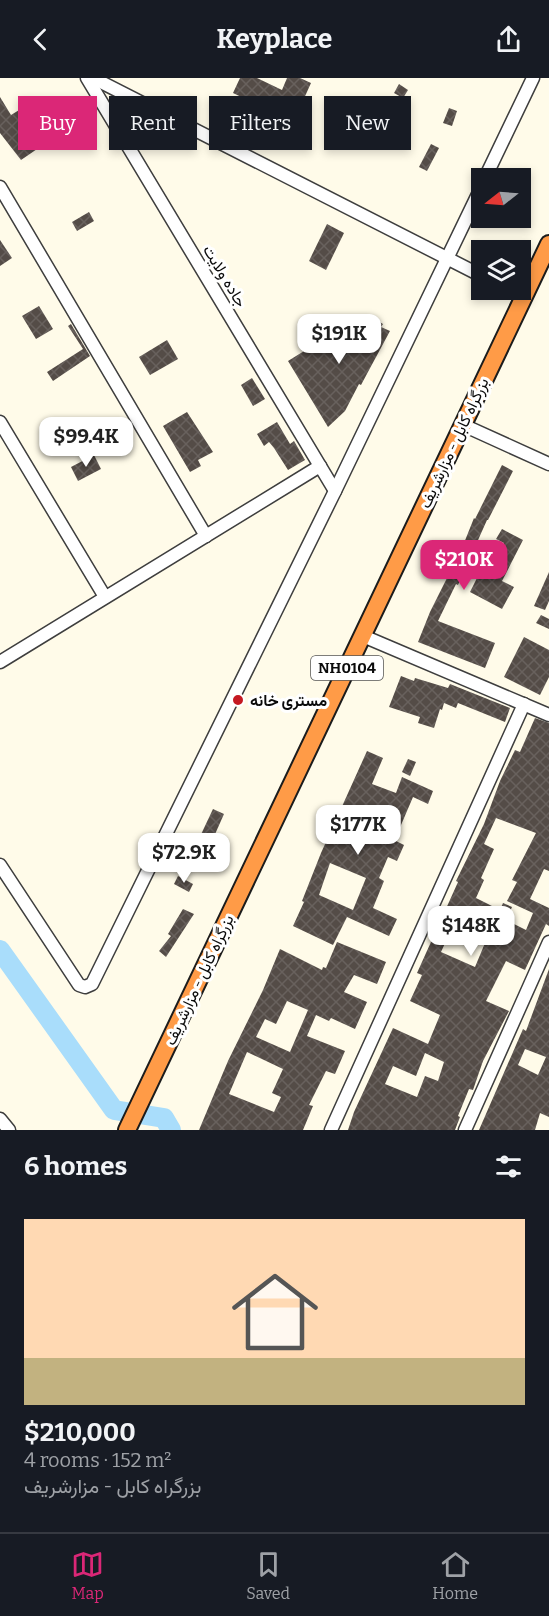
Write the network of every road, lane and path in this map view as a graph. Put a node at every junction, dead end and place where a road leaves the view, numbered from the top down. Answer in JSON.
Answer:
{"nodes":[{"id":1,"x":87,"y":78,"type":"edge"},
{"id":2,"x":93,"y":78,"type":"edge"},
{"id":3,"x":533,"y":78,"type":"edge"},
{"id":4,"x":490,"y":168,"type":"edge"},
{"id":5,"x":0,"y":187,"type":"edge"},
{"id":6,"x":471,"y":208,"type":"edge"},
{"id":7,"x":549,"y":244,"type":"edge"},
{"id":8,"x":446,"y":259,"type":"junction"},
{"id":9,"x":471,"y":271,"type":"edge"},
{"id":10,"x":531,"y":282,"type":"edge"},
{"id":11,"x":523,"y":300,"type":"edge"},
{"id":12,"x":0,"y":422,"type":"edge"},
{"id":13,"x":463,"y":425,"type":"junction"},
{"id":14,"x":549,"y":464,"type":"edge"},
{"id":15,"x":320,"y":466,"type":"junction"},
{"id":16,"x":335,"y":490,"type":"junction"},
{"id":17,"x":206,"y":536,"type":"junction"},
{"id":18,"x":105,"y":597,"type":"junction"},
{"id":19,"x":363,"y":636,"type":"junction"},
{"id":20,"x":2,"y":655,"type":"edge"},
{"id":21,"x":524,"y":705,"type":"junction"},
{"id":22,"x":549,"y":715,"type":"edge"},
{"id":23,"x":0,"y":865,"type":"edge"},
{"id":24,"x":549,"y":942,"type":"edge"},
{"id":25,"x":0,"y":1119,"type":"edge"},
{"id":26,"x":9,"y":1130,"type":"edge"},
{"id":27,"x":127,"y":1130,"type":"edge"},
{"id":28,"x":331,"y":1130,"type":"edge"},
{"id":29,"x":465,"y":1130,"type":"edge"}],
"edges":[{"from":1,"to":15,"type":"street","name":"جاده ولایت"},
{"from":2,"to":8,"type":"street"},
{"from":3,"to":4,"type":"street"},
{"from":5,"to":17,"type":"street"},
{"from":6,"to":8,"type":"street"},
{"from":7,"to":10,"type":"highway","name":"بزرگراه کابل - مزارشریف","number":"NH0104"},
{"from":8,"to":9,"type":"street"},
{"from":8,"to":16,"type":"street"},
{"from":11,"to":13,"type":"highway","name":"بزرگراه کابل - مزارشریف","number":"NH0104"},
{"from":12,"to":18,"type":"street"},
{"from":13,"to":14,"type":"street"},
{"from":13,"to":19,"type":"highway","name":"بزرگراه کابل - مزارشریف","number":"NH0104"},
{"from":15,"to":16,"type":"street","name":"جاده ولایت"},
{"from":15,"to":17,"type":"street"},
{"from":16,"to":23,"type":"street"},
{"from":17,"to":18,"type":"street"},
{"from":18,"to":20,"type":"street"},
{"from":19,"to":21,"type":"street"},
{"from":19,"to":27,"type":"highway","name":"بزرگراه کابل - مزارشریف","number":"NH0104"},
{"from":21,"to":22,"type":"street"},
{"from":21,"to":28,"type":"street"},
{"from":24,"to":29,"type":"street"},
{"from":25,"to":26,"type":"street"}]}
